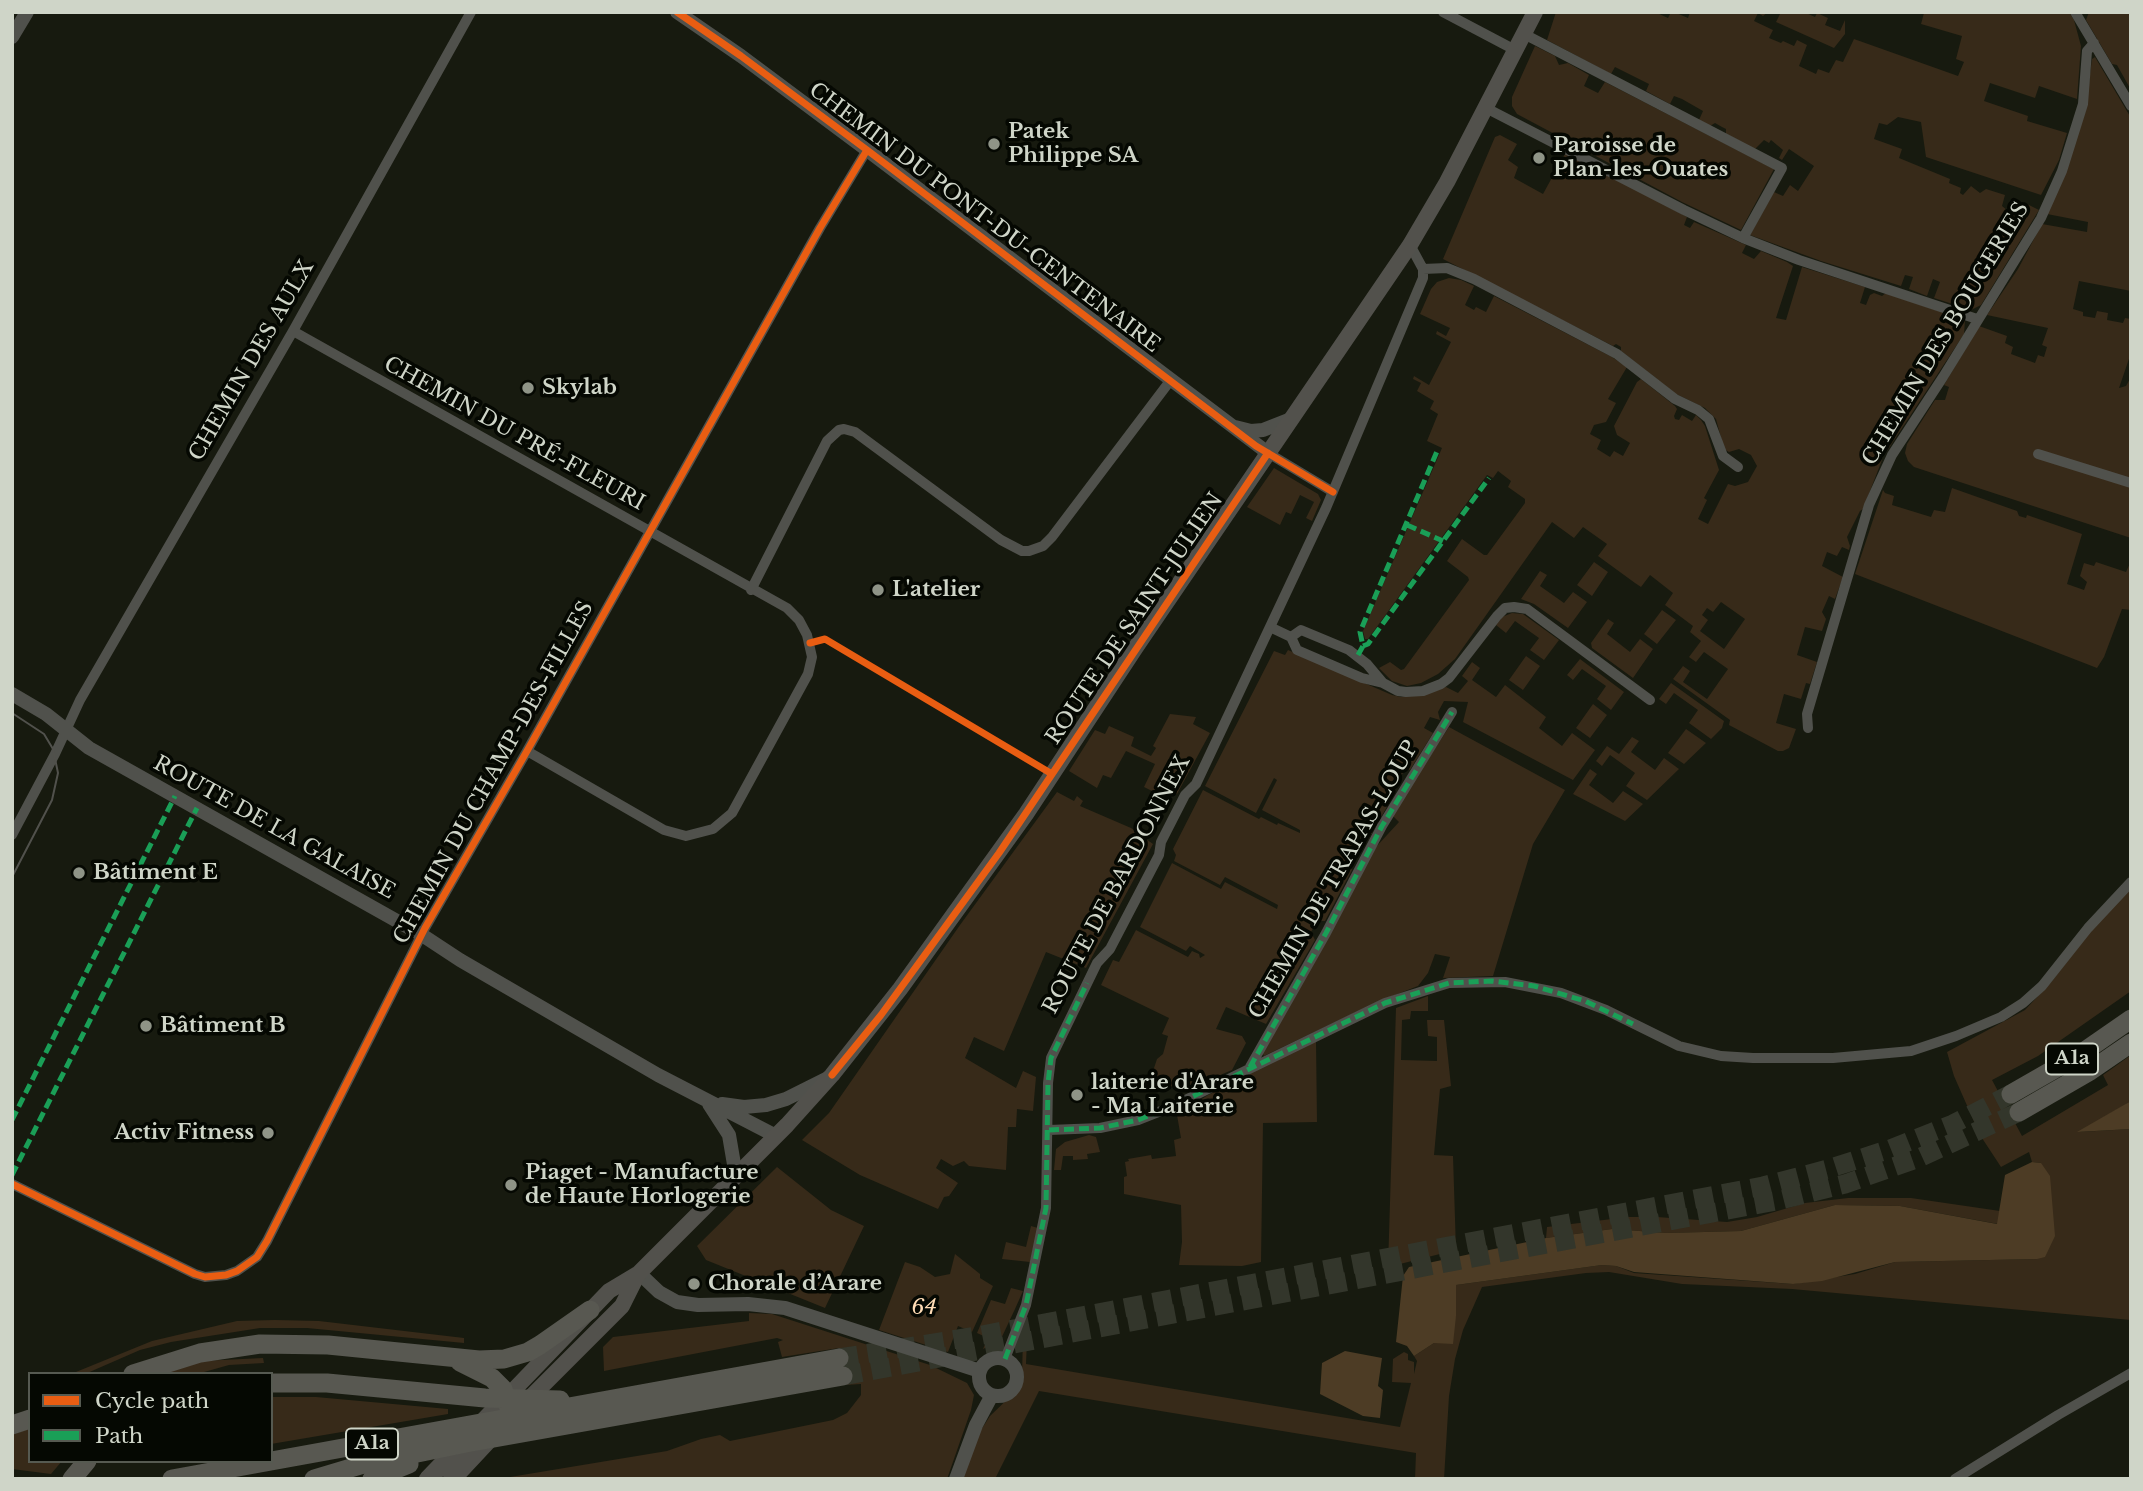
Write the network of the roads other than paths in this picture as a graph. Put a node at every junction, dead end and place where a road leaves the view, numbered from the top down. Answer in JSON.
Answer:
{"nodes":[{"id":1,"x":27,"y":12,"type":"edge"},
{"id":2,"x":471,"y":12,"type":"edge"},
{"id":3,"x":677,"y":12,"type":"edge"},
{"id":4,"x":1443,"y":12,"type":"edge"},
{"id":5,"x":1535,"y":12,"type":"edge"},
{"id":6,"x":2075,"y":12,"type":"edge"},
{"id":7,"x":1524,"y":34,"type":"junction"},
{"id":8,"x":12,"y":37,"type":"edge"},
{"id":9,"x":2094,"y":43,"type":"junction"},
{"id":10,"x":1516,"y":50,"type":"junction"},
{"id":11,"x":2131,"y":106,"type":"edge"},
{"id":12,"x":1486,"y":108,"type":"junction"},
{"id":13,"x":867,"y":150,"type":"junction"},
{"id":14,"x":1743,"y":238,"type":"junction"},
{"id":15,"x":1410,"y":245,"type":"junction"},
{"id":16,"x":1423,"y":269,"type":"junction"},
{"id":17,"x":1977,"y":319,"type":"junction"},
{"id":18,"x":293,"y":331,"type":"junction"},
{"id":19,"x":1170,"y":382,"type":"junction"},
{"id":20,"x":1291,"y":419,"type":"junction"},
{"id":21,"x":1228,"y":425,"type":"junction"},
{"id":22,"x":1268,"y":453,"type":"junction"},
{"id":23,"x":2038,"y":454,"type":"dead end"},
{"id":24,"x":1738,"y":467,"type":"dead end"},
{"id":25,"x":2131,"y":483,"type":"edge"},
{"id":26,"x":1333,"y":492,"type":"junction"},
{"id":27,"x":650,"y":533,"type":"junction"},
{"id":28,"x":751,"y":590,"type":"junction"},
{"id":29,"x":1272,"y":628,"type":"junction"},
{"id":30,"x":1296,"y":633,"type":"junction"},
{"id":31,"x":1383,"y":683,"type":"junction"},
{"id":32,"x":12,"y":694,"type":"edge"},
{"id":33,"x":1650,"y":700,"type":"dead end"},
{"id":34,"x":1452,"y":712,"type":"dead end"},
{"id":35,"x":1808,"y":728,"type":"dead end"},
{"id":36,"x":67,"y":729,"type":"junction"},
{"id":37,"x":527,"y":751,"type":"junction"},
{"id":38,"x":12,"y":835,"type":"edge"},
{"id":39,"x":2131,"y":882,"type":"edge"},
{"id":40,"x":422,"y":935,"type":"junction"},
{"id":41,"x":2131,"y":1019,"type":"edge"},
{"id":42,"x":2131,"y":1043,"type":"edge"},
{"id":43,"x":1250,"y":1067,"type":"junction"},
{"id":44,"x":832,"y":1075,"type":"junction"},
{"id":45,"x":2011,"y":1094,"type":"tunnel mouth"},
{"id":46,"x":708,"y":1102,"type":"junction"},
{"id":47,"x":2019,"y":1112,"type":"tunnel mouth"},
{"id":48,"x":1049,"y":1129,"type":"junction"},
{"id":49,"x":776,"y":1136,"type":"junction"},
{"id":50,"x":736,"y":1176,"type":"junction"},
{"id":51,"x":12,"y":1184,"type":"edge"},
{"id":52,"x":639,"y":1273,"type":"junction"},
{"id":53,"x":590,"y":1310,"type":"junction"},
{"id":54,"x":436,"y":1355,"type":"junction"},
{"id":55,"x":1005,"y":1359,"type":"junction"},
{"id":56,"x":979,"y":1371,"type":"junction"},
{"id":57,"x":139,"y":1372,"type":"edge"},
{"id":58,"x":2131,"y":1373,"type":"edge"},
{"id":59,"x":273,"y":1383,"type":"edge"},
{"id":60,"x":992,"y":1395,"type":"junction"},
{"id":61,"x":507,"y":1397,"type":"junction"},
{"id":62,"x":597,"y":1401,"type":"junction"},
{"id":63,"x":509,"y":1419,"type":"junction"},
{"id":64,"x":466,"y":1443,"type":"junction"},
{"id":65,"x":273,"y":1460,"type":"edge"},
{"id":66,"x":86,"y":1463,"type":"edge"},
{"id":67,"x":259,"y":1463,"type":"edge"},
{"id":68,"x":72,"y":1479,"type":"edge"},
{"id":69,"x":172,"y":1479,"type":"edge"},
{"id":70,"x":314,"y":1479,"type":"edge"},
{"id":71,"x":372,"y":1479,"type":"edge"},
{"id":72,"x":428,"y":1479,"type":"edge"},
{"id":73,"x":452,"y":1479,"type":"edge"},
{"id":74,"x":956,"y":1479,"type":"edge"},
{"id":75,"x":1955,"y":1479,"type":"edge"}],
"edges":[{"from":1,"to":8,"type":"street"},
{"from":2,"to":18,"type":"street","name":"CHEMIN DES AULX"},
{"from":3,"to":13,"type":"street","name":"CHEMIN DU PONT-DU-CENTENAIRE"},
{"from":4,"to":10,"type":"street"},
{"from":5,"to":7,"type":"main road","name":"ROUTE DE SAINT-JULIEN"},
{"from":6,"to":9,"type":"street"},
{"from":7,"to":10,"type":"main road","name":"ROUTE DE SAINT-JULIEN"},
{"from":7,"to":14,"type":"street"},
{"from":9,"to":11,"type":"street"},
{"from":9,"to":17,"type":"street","name":"CHEMIN DES BOUGERIES"},
{"from":10,"to":12,"type":"main road","name":"ROUTE DE SAINT-JULIEN"},
{"from":12,"to":14,"type":"street"},
{"from":12,"to":15,"type":"main road","name":"ROUTE DE SAINT-JULIEN"},
{"from":13,"to":19,"type":"street","name":"CHEMIN DU PONT-DU-CENTENAIRE"},
{"from":13,"to":27,"type":"street","name":"CHEMIN DU CHAMP-DES-FILLES"},
{"from":14,"to":17,"type":"street"},
{"from":15,"to":16,"type":"street"},
{"from":15,"to":20,"type":"main road","name":"ROUTE DE SAINT-JULIEN"},
{"from":16,"to":24,"type":"street"},
{"from":16,"to":26,"type":"street","name":"ROUTE DE BARDONNEX"},
{"from":17,"to":35,"type":"street","name":"CHEMIN DES BOUGERIES"},
{"from":18,"to":27,"type":"street","name":"CHEMIN DU PRÉ-FLEURI"},
{"from":18,"to":36,"type":"street","name":"CHEMIN DES AULX"},
{"from":19,"to":21,"type":"street","name":"CHEMIN DU PONT-DU-CENTENAIRE"},
{"from":19,"to":28,"type":"street"},
{"from":20,"to":21,"type":"street","name":"CHEMIN DU PONT-DU-CENTENAIRE"},
{"from":20,"to":22,"type":"main road","name":"ROUTE DE SAINT-JULIEN"},
{"from":21,"to":22,"type":"street","name":"CHEMIN DU PONT-DU-CENTENAIRE"},
{"from":22,"to":26,"type":"street"},
{"from":22,"to":44,"type":"main road","name":"ROUTE DE SAINT-JULIEN"},
{"from":23,"to":25,"type":"street"},
{"from":26,"to":29,"type":"street","name":"ROUTE DE BARDONNEX"},
{"from":27,"to":28,"type":"street","name":"CHEMIN DU PRÉ-FLEURI"},
{"from":27,"to":37,"type":"street","name":"CHEMIN DU CHAMP-DES-FILLES"},
{"from":28,"to":37,"type":"street","name":"CHEMIN DU PRÉ-FLEURI"},
{"from":29,"to":30,"type":"street"},
{"from":29,"to":48,"type":"street","name":"ROUTE DE BARDONNEX"},
{"from":30,"to":31,"type":"street"},
{"from":30,"to":31,"type":"street"},
{"from":31,"to":33,"type":"street"},
{"from":32,"to":36,"type":"street","name":"ROUTE DE LA GALAISE"},
{"from":34,"to":43,"type":"street","name":"CHEMIN DE TRAPAS-LOUP"},
{"from":36,"to":38,"type":"street","name":"CHEMIN DES AULX"},
{"from":36,"to":40,"type":"street","name":"ROUTE DE LA GALAISE"},
{"from":37,"to":40,"type":"street","name":"CHEMIN DU CHAMP-DES-FILLES"},
{"from":39,"to":43,"type":"street"},
{"from":40,"to":46,"type":"street","name":"ROUTE DE LA GALAISE"},
{"from":40,"to":51,"type":"street","name":"CHEMIN DU CHAMP-DES-FILLES"},
{"from":41,"to":45,"type":"highway","number":"A1a"},
{"from":42,"to":47,"type":"highway","number":"A1a"},
{"from":43,"to":48,"type":"street"},
{"from":44,"to":46,"type":"street"},
{"from":44,"to":49,"type":"main road","name":"ROUTE DE SAINT-JULIEN"},
{"from":46,"to":49,"type":"street","name":"ROUTE DE LA GALAISE"},
{"from":46,"to":50,"type":"street"},
{"from":48,"to":55,"type":"street","name":"ROUTE DE BARDONNEX"},
{"from":49,"to":50,"type":"main road","name":"ROUTE DE SAINT-JULIEN"},
{"from":50,"to":52,"type":"main road","name":"ROUTE DE SAINT-JULIEN"},
{"from":52,"to":53,"type":"main road","name":"ROUTE DE SAINT-JULIEN"},
{"from":52,"to":56,"type":"street"},
{"from":52,"to":63,"type":"main road","name":"ROUTE DE SAINT-JULIEN"},
{"from":53,"to":54,"type":"highway"},
{"from":53,"to":61,"type":"main road","name":"ROUTE DE SAINT-JULIEN"},
{"from":54,"to":57,"type":"highway"},
{"from":54,"to":61,"type":"highway"},
{"from":55,"to":56,"type":"street"},
{"from":55,"to":60,"type":"street"},
{"from":56,"to":60,"type":"street"},
{"from":58,"to":75,"type":"street"},
{"from":59,"to":62,"type":"highway","number":"A1a"},
{"from":60,"to":74,"type":"street"},
{"from":61,"to":63,"type":"highway"},
{"from":61,"to":72,"type":"main road","name":"ROUTE DE SAINT-JULIEN"},
{"from":62,"to":64,"type":"highway","number":"A1a"},
{"from":62,"to":65,"type":"highway","number":"A1a"},
{"from":63,"to":73,"type":"main road","name":"ROUTE DE SAINT-JULIEN"},
{"from":64,"to":70,"type":"highway","number":"A1a"},
{"from":64,"to":71,"type":"highway","number":"A1a"},
{"from":66,"to":68,"type":"highway"},
{"from":67,"to":69,"type":"highway","number":"A1a"}]}
